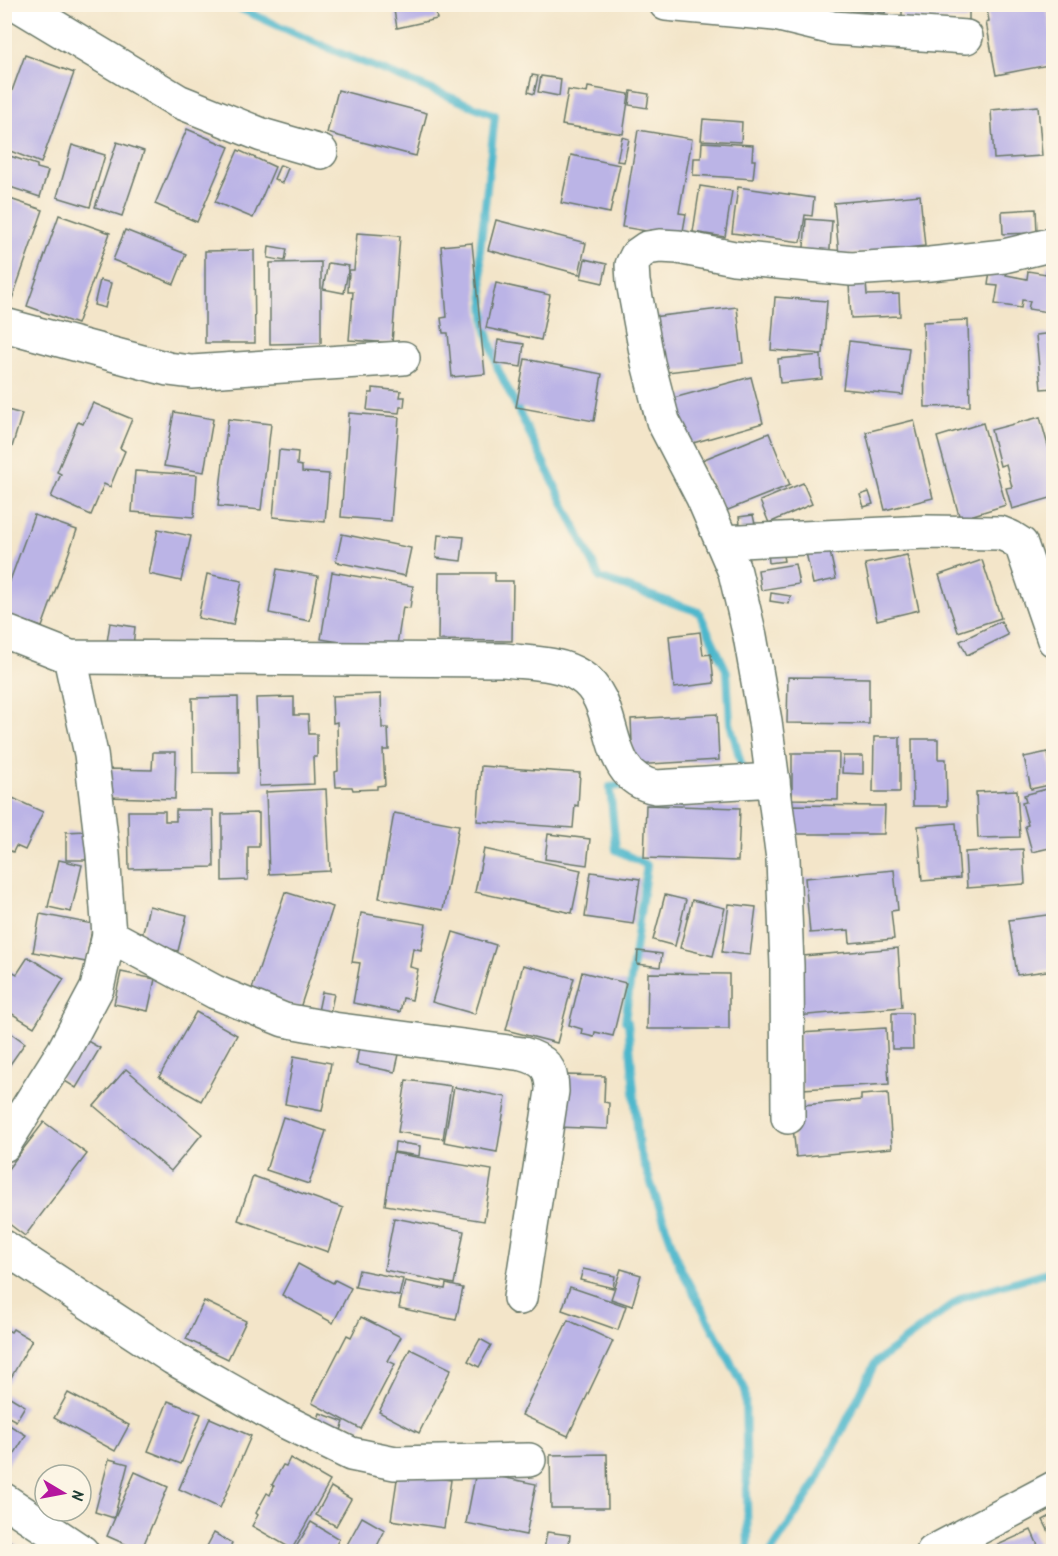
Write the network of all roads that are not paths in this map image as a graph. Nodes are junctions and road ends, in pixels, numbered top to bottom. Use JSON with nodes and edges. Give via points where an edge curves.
{"nodes":[{"id":1,"x":17,"y":4,"type":"edge"},
{"id":2,"x":666,"y":4,"type":"edge"},
{"id":3,"x":833,"y":16,"type":"edge"},
{"id":4,"x":966,"y":37,"type":"dead end"},
{"id":5,"x":321,"y":152,"type":"dead end"},
{"id":6,"x":1053,"y":244,"type":"edge"},
{"id":7,"x":4,"y":325,"type":"edge"},
{"id":8,"x":403,"y":358,"type":"dead end"},
{"id":9,"x":722,"y":542,"type":"junction"},
{"id":10,"x":4,"y":631,"type":"edge"},
{"id":11,"x":1053,"y":640,"type":"edge"},
{"id":12,"x":70,"y":657,"type":"junction"},
{"id":13,"x":773,"y":780,"type":"junction"},
{"id":14,"x":109,"y":935,"type":"junction"},
{"id":15,"x":788,"y":1117,"type":"dead end"},
{"id":16,"x":4,"y":1145,"type":"edge"},
{"id":17,"x":4,"y":1247,"type":"edge"},
{"id":18,"x":520,"y":1298,"type":"dead end"},
{"id":19,"x":529,"y":1460,"type":"dead end"},
{"id":20,"x":1053,"y":1488,"type":"edge"},
{"id":21,"x":4,"y":1500,"type":"edge"},
{"id":22,"x":82,"y":1551,"type":"edge"},
{"id":23,"x":933,"y":1551,"type":"edge"}],
"edges":[{"from":1,"to":5,"type":"street","via":[[178,101],[262,135]]},
{"from":2,"to":3,"type":"street"},
{"from":3,"to":4,"type":"street"},
{"from":6,"to":9,"type":"street","via":[[1004,256],[851,269],[734,258],[678,247],[647,248],[637,255],[632,266],[633,282],[663,421]]},
{"from":7,"to":8,"type":"street","via":[[192,372]]},
{"from":9,"to":11,"type":"street","via":[[926,532],[1000,533],[1021,544]]},
{"from":9,"to":13,"type":"street","via":[[735,572],[747,626]]},
{"from":10,"to":12,"type":"street"},
{"from":12,"to":13,"type":"street","via":[[504,660],[564,668],[595,689],[615,746],[626,771],[635,780],[656,787]]},
{"from":12,"to":14,"type":"street","via":[[91,754]]},
{"from":13,"to":15,"type":"street","via":[[783,859],[788,966]]},
{"from":14,"to":16,"type":"street","via":[[97,988],[64,1050]]},
{"from":14,"to":18,"type":"street","via":[[215,992],[284,1020],[537,1058],[552,1078],[552,1091]]},
{"from":17,"to":19,"type":"street","via":[[173,1358],[351,1454],[395,1463]]},
{"from":20,"to":23,"type":"street"},
{"from":21,"to":22,"type":"street"}]}
